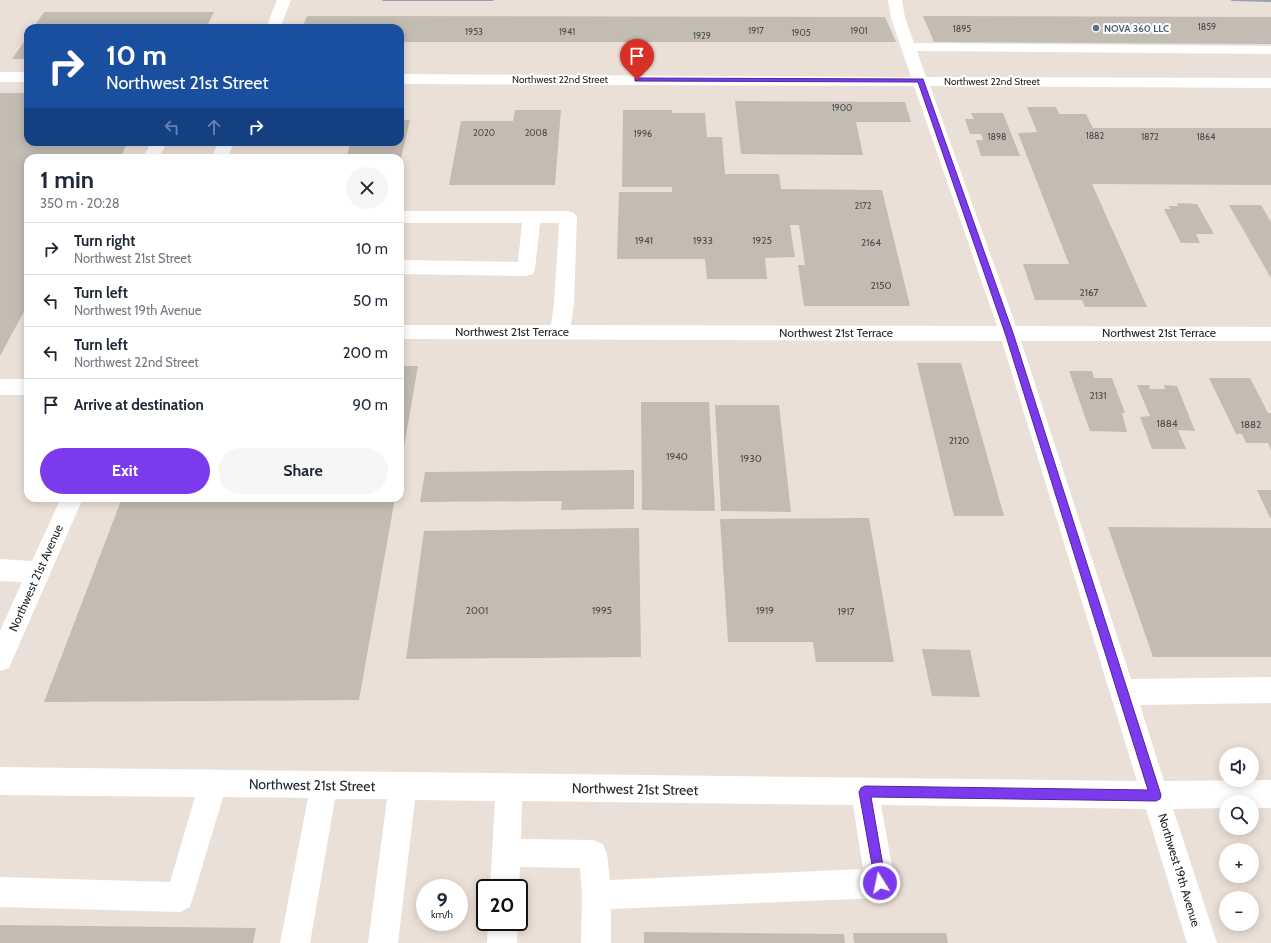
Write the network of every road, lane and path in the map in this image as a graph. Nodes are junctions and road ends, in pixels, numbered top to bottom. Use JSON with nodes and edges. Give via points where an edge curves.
{"nodes":[{"id":1,"x":284,"y":0,"type":"edge"},
{"id":2,"x":896,"y":0,"type":"edge"},
{"id":3,"x":275,"y":24,"type":"edge"},
{"id":4,"x":909,"y":47,"type":"junction"},
{"id":5,"x":1089,"y":49,"type":"junction"},
{"id":6,"x":1238,"y":50,"type":"junction"},
{"id":7,"x":1271,"y":50,"type":"edge"},
{"id":8,"x":1102,"y":71,"type":"junction"},
{"id":9,"x":0,"y":77,"type":"edge"},
{"id":10,"x":24,"y":77,"type":"edge"},
{"id":11,"x":404,"y":79,"type":"edge"},
{"id":12,"x":921,"y":81,"type":"junction"},
{"id":13,"x":1267,"y":85,"type":"edge"},
{"id":14,"x":404,"y":217,"type":"edge"},
{"id":15,"x":532,"y":217,"type":"junction"},
{"id":16,"x":404,"y":267,"type":"edge"},
{"id":17,"x":404,"y":332,"type":"edge"},
{"id":18,"x":560,"y":332,"type":"junction"},
{"id":19,"x":1009,"y":333,"type":"junction"},
{"id":20,"x":1271,"y":334,"type":"edge"},
{"id":21,"x":0,"y":387,"type":"edge"},
{"id":22,"x":24,"y":387,"type":"edge"},
{"id":23,"x":70,"y":502,"type":"edge"},
{"id":24,"x":0,"y":570,"type":"edge"},
{"id":25,"x":39,"y":572,"type":"junction"},
{"id":26,"x":0,"y":659,"type":"edge"},
{"id":27,"x":1271,"y":690,"type":"edge"},
{"id":28,"x":1123,"y":692,"type":"junction"},
{"id":29,"x":0,"y":781,"type":"edge"},
{"id":30,"x":213,"y":783,"type":"junction"},
{"id":31,"x":324,"y":785,"type":"junction"},
{"id":32,"x":403,"y":786,"type":"junction"},
{"id":33,"x":509,"y":787,"type":"junction"},
{"id":34,"x":865,"y":792,"type":"junction"},
{"id":35,"x":1271,"y":794,"type":"edge"},
{"id":36,"x":1156,"y":795,"type":"junction"},
{"id":37,"x":506,"y":854,"type":"junction"},
{"id":38,"x":505,"y":879,"type":"edge"},
{"id":39,"x":0,"y":892,"type":"edge"},
{"id":40,"x":597,"y":894,"type":"junction"},
{"id":41,"x":503,"y":931,"type":"edge"},
{"id":42,"x":296,"y":943,"type":"edge"},
{"id":43,"x":383,"y":943,"type":"edge"},
{"id":44,"x":502,"y":943,"type":"edge"},
{"id":45,"x":596,"y":943,"type":"edge"},
{"id":46,"x":1202,"y":943,"type":"edge"}],
"edges":[{"from":1,"to":3,"type":"street"},
{"from":2,"to":4,"type":"street","name":"Northwest 19th Avenue","via":[[898,18]]},
{"from":4,"to":5,"type":"street"},
{"from":4,"to":12,"type":"street","name":"Northwest 19th Avenue"},
{"from":5,"to":6,"type":"street"},
{"from":5,"to":8,"type":"street"},
{"from":6,"to":7,"type":"street"},
{"from":6,"to":13,"type":"street"},
{"from":8,"to":12,"type":"street","name":"Northwest 22nd Street"},
{"from":8,"to":13,"type":"street","name":"Northwest 22nd Street"},
{"from":9,"to":10,"type":"street"},
{"from":11,"to":12,"type":"street","name":"Northwest 22nd Street"},
{"from":12,"to":19,"type":"street","name":"Northwest 19th Avenue"},
{"from":14,"to":15,"type":"street"},
{"from":15,"to":16,"type":"street","via":[[526,269]]},
{"from":15,"to":18,"type":"street","via":[[568,217],[564,304]]},
{"from":17,"to":18,"type":"street","name":"Northwest 21st Terrace"},
{"from":18,"to":19,"type":"street","name":"Northwest 21st Terrace"},
{"from":19,"to":20,"type":"street","name":"Northwest 21st Terrace"},
{"from":19,"to":28,"type":"street","name":"Northwest 19th Avenue"},
{"from":21,"to":22,"type":"street"},
{"from":23,"to":25,"type":"street","name":"Northwest 21st Avenue"},
{"from":24,"to":25,"type":"street"},
{"from":25,"to":26,"type":"street","name":"Northwest 21st Avenue"},
{"from":27,"to":28,"type":"street"},
{"from":28,"to":36,"type":"street","name":"Northwest 19th Avenue"},
{"from":29,"to":30,"type":"street","name":"Northwest 21st Street"},
{"from":30,"to":31,"type":"street","name":"Northwest 21st Street"},
{"from":30,"to":39,"type":"street","via":[[180,897]]},
{"from":31,"to":32,"type":"street","name":"Northwest 21st Street"},
{"from":31,"to":42,"type":"street"},
{"from":32,"to":33,"type":"street","name":"Northwest 21st Street"},
{"from":32,"to":43,"type":"street"},
{"from":33,"to":34,"type":"street","name":"Northwest 21st Street"},
{"from":33,"to":37,"type":"street"},
{"from":34,"to":36,"type":"street","name":"Northwest 21st Street"},
{"from":34,"to":40,"type":"street","via":[[880,883]]},
{"from":35,"to":36,"type":"street","name":"Northwest 21st Street"},
{"from":36,"to":46,"type":"street","name":"Northwest 19th Avenue"},
{"from":37,"to":38,"type":"street"},
{"from":37,"to":40,"type":"street","via":[[593,854]]},
{"from":40,"to":45,"type":"street"},
{"from":41,"to":44,"type":"street"}]}
